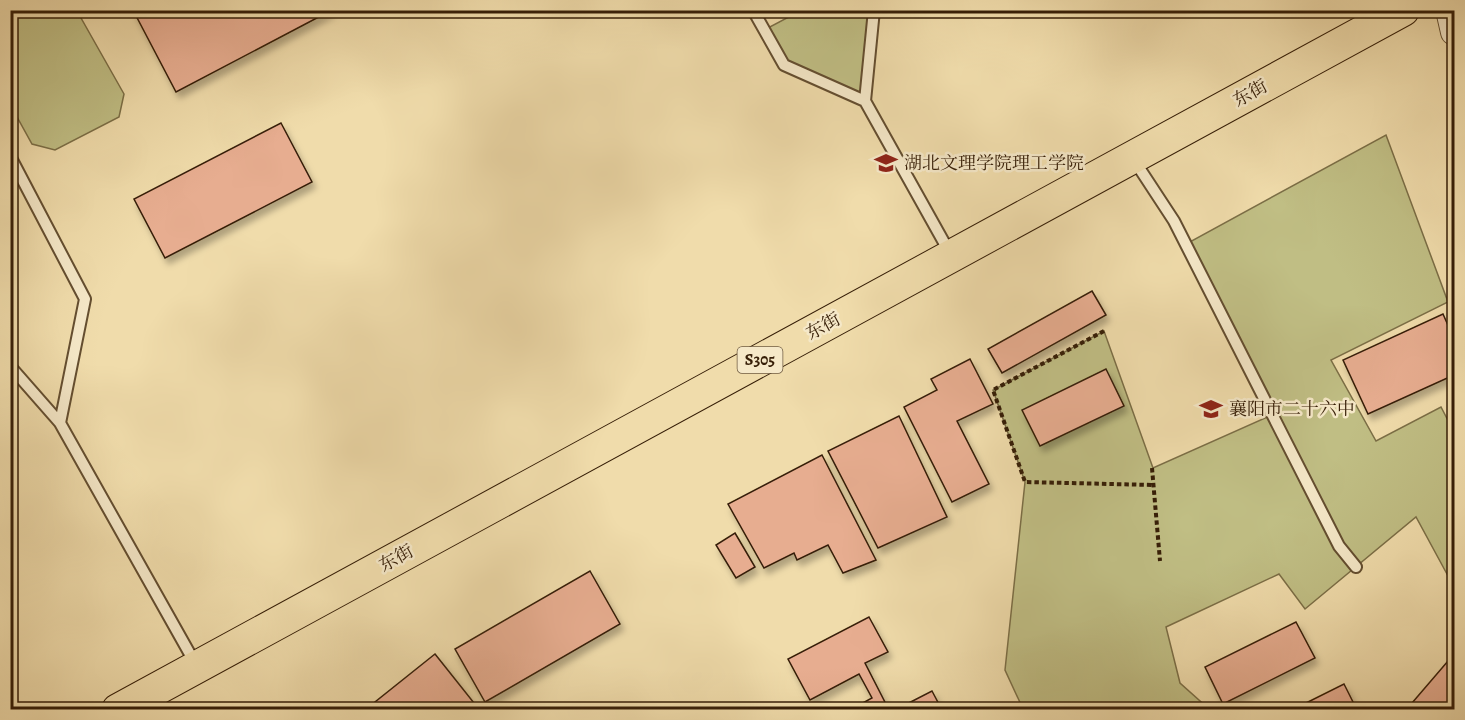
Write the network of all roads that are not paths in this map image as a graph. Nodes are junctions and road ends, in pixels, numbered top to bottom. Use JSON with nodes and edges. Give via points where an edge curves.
{"nodes":[{"id":1,"x":753,"y":10,"type":"edge"},
{"id":2,"x":874,"y":10,"type":"edge"},
{"id":3,"x":1403,"y":10,"type":"edge"},
{"id":4,"x":1449,"y":10,"type":"edge"},
{"id":5,"x":1455,"y":32,"type":"edge"},
{"id":6,"x":865,"y":101,"type":"junction"},
{"id":7,"x":10,"y":156,"type":"edge"},
{"id":8,"x":1132,"y":158,"type":"junction"},
{"id":9,"x":952,"y":256,"type":"junction"},
{"id":10,"x":10,"y":366,"type":"edge"},
{"id":11,"x":60,"y":423,"type":"junction"},
{"id":12,"x":1356,"y":567,"type":"dead end"},
{"id":13,"x":197,"y":666,"type":"junction"},
{"id":14,"x":118,"y":710,"type":"edge"}],
"edges":[{"from":1,"to":6,"type":"lane","via":[[784,65]]},
{"from":2,"to":6,"type":"lane"},
{"from":3,"to":8,"type":"main road","name":"东街","number":"S305"},
{"from":4,"to":5,"type":"street"},
{"from":6,"to":9,"type":"lane"},
{"from":7,"to":11,"type":"lane","via":[[85,300]]},
{"from":8,"to":9,"type":"main road","name":"东街","number":"S305"},
{"from":8,"to":12,"type":"lane","via":[[1174,221],[1339,546]]},
{"from":9,"to":13,"type":"main road","name":"东街","number":"S305"},
{"from":10,"to":11,"type":"lane"},
{"from":11,"to":13,"type":"lane"},
{"from":13,"to":14,"type":"main road","name":"东街","number":"S305"}]}
